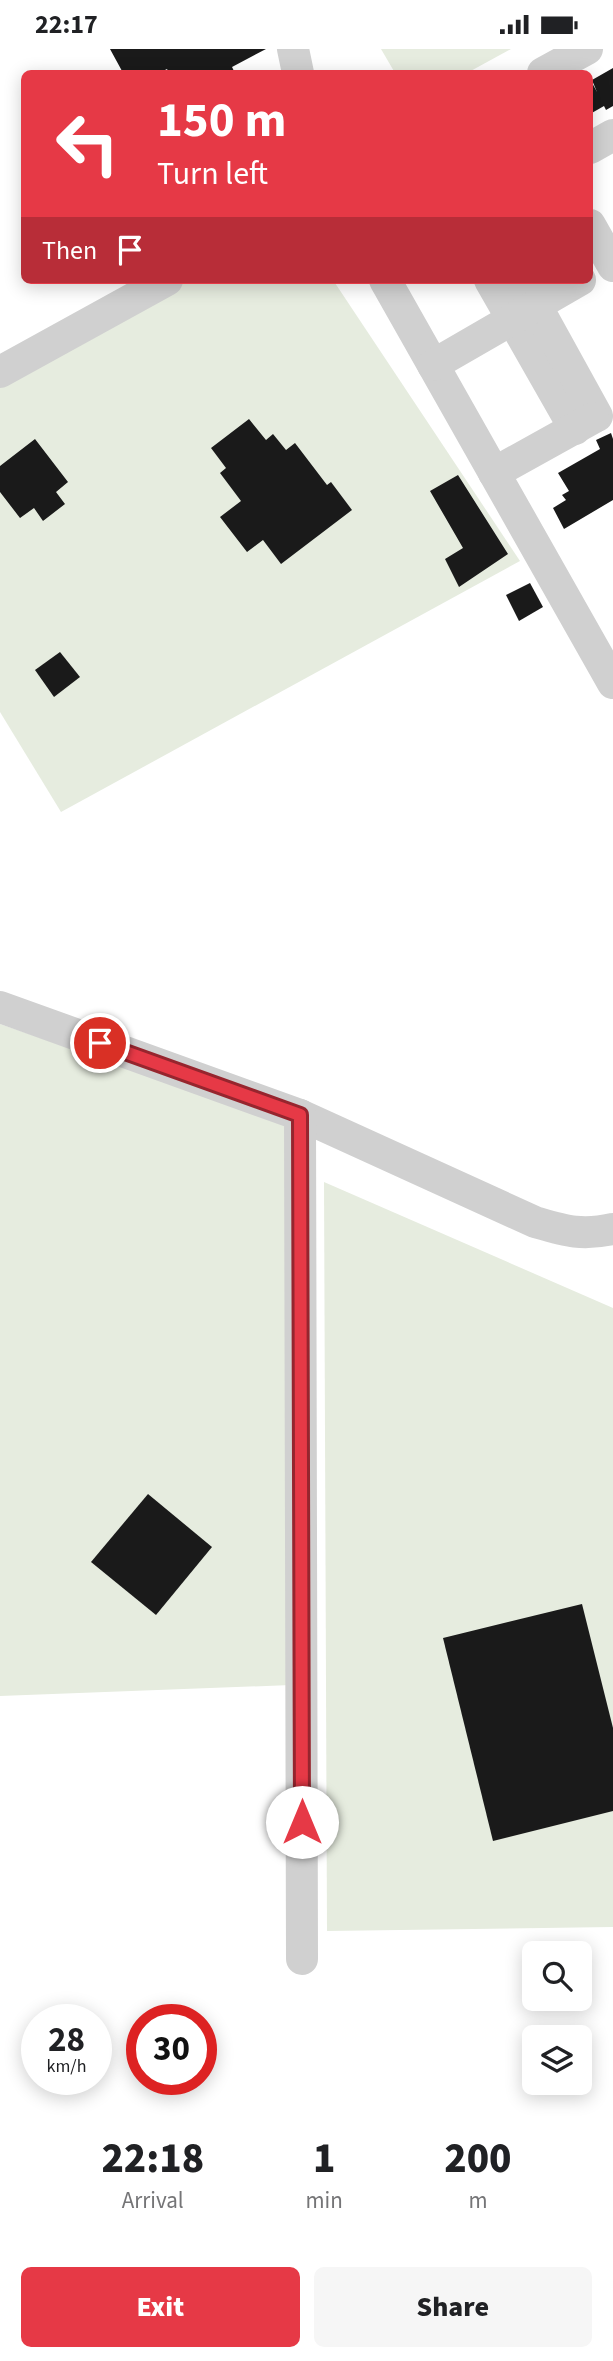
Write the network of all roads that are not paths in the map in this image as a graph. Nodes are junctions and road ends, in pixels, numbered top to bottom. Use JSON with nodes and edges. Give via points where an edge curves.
{"nodes":[{"id":1,"x":293,"y":49,"type":"edge"},
{"id":2,"x":587,"y":49,"type":"edge"},
{"id":3,"x":297,"y":70,"type":"edge"},
{"id":4,"x":548,"y":70,"type":"edge"},
{"id":5,"x":613,"y":135,"type":"edge"},
{"id":6,"x":593,"y":146,"type":"edge"},
{"id":7,"x":593,"y":234,"type":"edge"},
{"id":8,"x":605,"y":268,"type":"edge"},
{"id":9,"x":160,"y":284,"type":"edge"},
{"id":10,"x":387,"y":284,"type":"edge"},
{"id":11,"x":496,"y":284,"type":"edge"},
{"id":12,"x":570,"y":284,"type":"edge"},
{"id":13,"x":523,"y":302,"type":"edge"},
{"id":14,"x":433,"y":365,"type":"junction"},
{"id":15,"x":0,"y":372,"type":"edge"},
{"id":16,"x":595,"y":417,"type":"edge"},
{"id":17,"x":494,"y":473,"type":"junction"},
{"id":18,"x":613,"y":683,"type":"edge"},
{"id":19,"x":0,"y":1007,"type":"edge"},
{"id":20,"x":300,"y":1115,"type":"junction"},
{"id":21,"x":613,"y":1229,"type":"edge"},
{"id":22,"x":302,"y":1959,"type":"dead end"}],
"edges":[{"from":1,"to":3,"type":"street"},
{"from":2,"to":4,"type":"street"},
{"from":5,"to":6,"type":"street"},
{"from":7,"to":8,"type":"street"},
{"from":9,"to":15,"type":"street"},
{"from":10,"to":14,"type":"street"},
{"from":11,"to":13,"type":"street"},
{"from":12,"to":13,"type":"street"},
{"from":13,"to":14,"type":"street"},
{"from":13,"to":16,"type":"street"},
{"from":14,"to":17,"type":"street"},
{"from":16,"to":17,"type":"street"},
{"from":17,"to":18,"type":"street"},
{"from":19,"to":20,"type":"street"},
{"from":20,"to":21,"type":"street","via":[[535,1222],[589,1234]]},
{"from":20,"to":22,"type":"street"}]}
